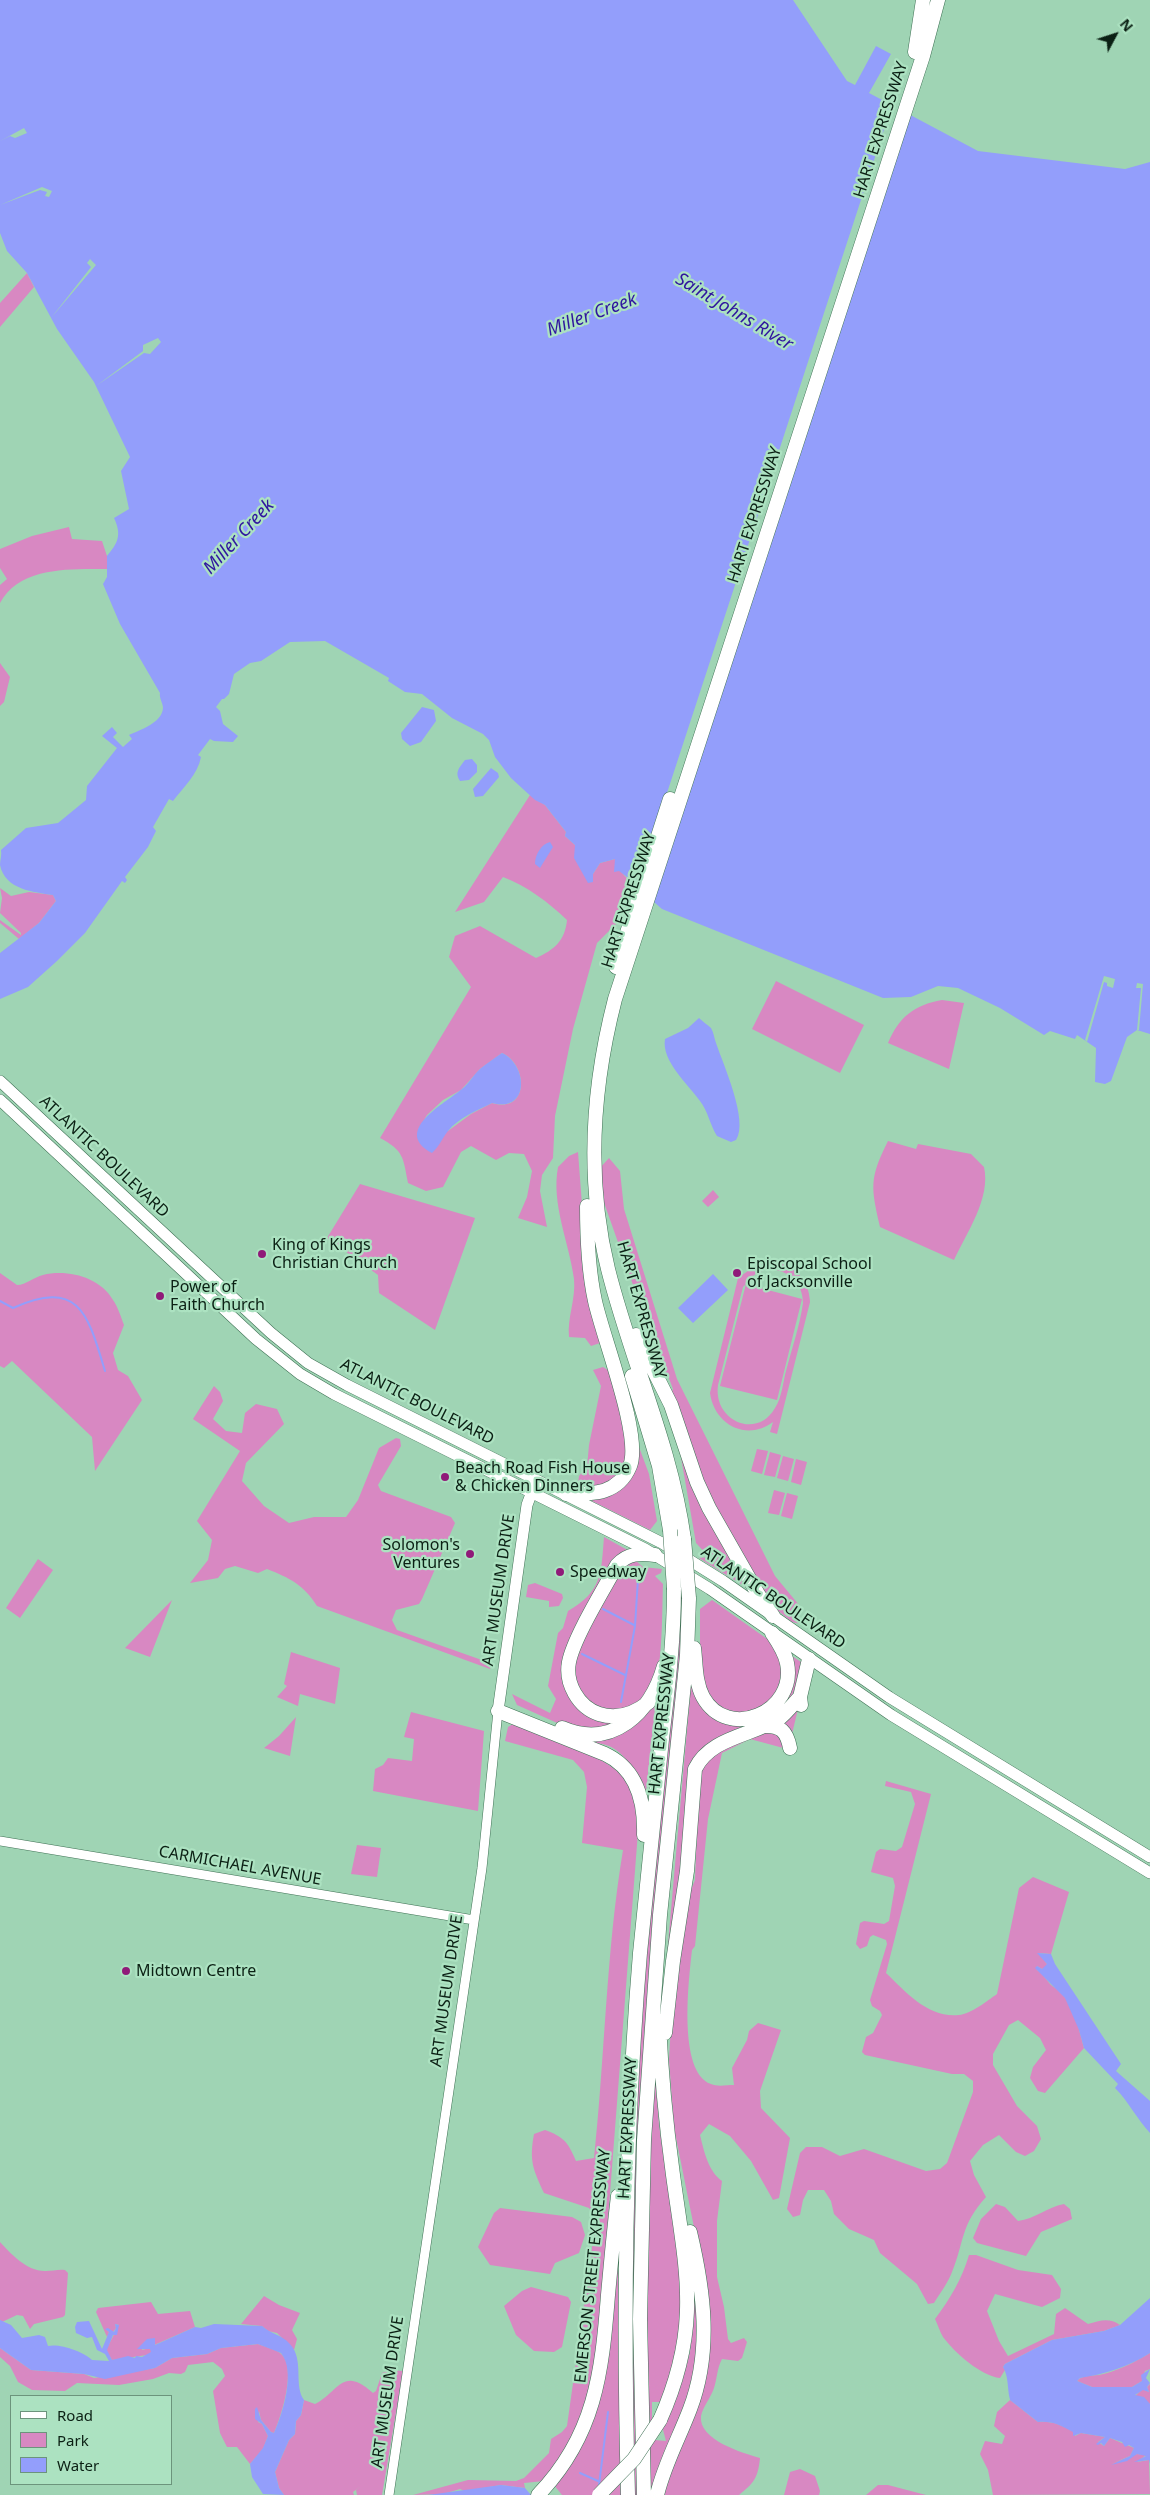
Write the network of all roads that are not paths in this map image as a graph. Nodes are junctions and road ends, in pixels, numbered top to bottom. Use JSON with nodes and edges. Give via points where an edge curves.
{"nodes":[{"id":1,"x":923,"y":0,"type":"edge"},
{"id":2,"x":930,"y":0,"type":"edge"},
{"id":3,"x":938,"y":0,"type":"edge"},
{"id":4,"x":914,"y":52,"type":"junction"},
{"id":5,"x":0,"y":1081,"type":"edge"},
{"id":6,"x":0,"y":1100,"type":"edge"},
{"id":7,"x":590,"y":1172,"type":"junction"},
{"id":8,"x":587,"y":1206,"type":"junction"},
{"id":9,"x":612,"y":1286,"type":"junction"},
{"id":10,"x":536,"y":1480,"type":"junction"},
{"id":11,"x":532,"y":1492,"type":"junction"},
{"id":12,"x":566,"y":1494,"type":"junction"},
{"id":13,"x":655,"y":1555,"type":"junction"},
{"id":14,"x":689,"y":1598,"type":"junction"},
{"id":15,"x":774,"y":1616,"type":"junction"},
{"id":16,"x":674,"y":1621,"type":"junction"},
{"id":17,"x":772,"y":1633,"type":"junction"},
{"id":18,"x":813,"y":1644,"type":"junction"},
{"id":19,"x":809,"y":1659,"type":"junction"},
{"id":20,"x":649,"y":1702,"type":"junction"},
{"id":21,"x":498,"y":1706,"type":"junction"},
{"id":22,"x":763,"y":1726,"type":"junction"},
{"id":23,"x":790,"y":1748,"type":"dead end"},
{"id":24,"x":0,"y":1841,"type":"edge"},
{"id":25,"x":1150,"y":1857,"type":"edge"},
{"id":26,"x":1150,"y":1873,"type":"edge"},
{"id":27,"x":660,"y":1915,"type":"junction"},
{"id":28,"x":474,"y":1920,"type":"junction"},
{"id":29,"x":641,"y":1950,"type":"junction"},
{"id":30,"x":631,"y":2083,"type":"junction"},
{"id":31,"x":664,"y":2094,"type":"junction"},
{"id":32,"x":669,"y":2147,"type":"junction"},
{"id":33,"x":542,"y":2491,"type":"edge"},
{"id":34,"x":390,"y":2494,"type":"edge"},
{"id":35,"x":599,"y":2495,"type":"edge"},
{"id":36,"x":628,"y":2495,"type":"edge"},
{"id":37,"x":644,"y":2495,"type":"edge"},
{"id":38,"x":657,"y":2495,"type":"edge"}],
"edges":[{"from":1,"to":4,"type":"highway"},
{"from":2,"to":4,"type":"highway"},
{"from":3,"to":7,"type":"highway","name":"HART EXPRESSWAY","via":[[918,72],[615,999],[596,1092]]},
{"from":4,"to":7,"type":"highway","name":"HART EXPRESSWAY","via":[[604,1003],[587,1090]]},
{"from":5,"to":10,"type":"main road","name":"ATLANTIC BOULEVARD","via":[[250,1315],[295,1353],[347,1385]]},
{"from":6,"to":11,"type":"main road","name":"ATLANTIC BOULEVARD","via":[[284,1362],[334,1394]]},
{"from":7,"to":8,"type":"highway","name":"HART EXPRESSWAY"},
{"from":7,"to":9,"type":"highway","name":"HART EXPRESSWAY"},
{"from":8,"to":12,"type":"highway","via":[[594,1299],[626,1410],[633,1447],[624,1477],[608,1490],[594,1494]]},
{"from":8,"to":16,"type":"highway","name":"HART EXPRESSWAY","bridge":true,"via":[[604,1291],[659,1466],[670,1530]]},
{"from":9,"to":14,"type":"highway","name":"HART EXPRESSWAY","bridge":true,"via":[[668,1456],[684,1539]]},
{"from":9,"to":15,"type":"highway","via":[[671,1405],[709,1508]]},
{"from":10,"to":11,"type":"main road","name":"ART MUSEUM DRIVE"},
{"from":10,"to":12,"type":"main road","name":"ATLANTIC BOULEVARD"},
{"from":11,"to":13,"type":"main road","name":"ATLANTIC BOULEVARD"},
{"from":11,"to":21,"type":"main road","name":"ART MUSEUM DRIVE","via":[[527,1505]]},
{"from":12,"to":15,"type":"main road","name":"ATLANTIC BOULEVARD","via":[[662,1543]]},
{"from":13,"to":17,"type":"main road","name":"ATLANTIC BOULEVARD"},
{"from":13,"to":20,"type":"highway","via":[[628,1556],[618,1565],[573,1648],[568,1670],[572,1690],[595,1712],[620,1716],[635,1712]]},
{"from":14,"to":17,"type":"highway","via":[[698,1686],[708,1704],[723,1715],[752,1718],[768,1711],[781,1698],[788,1670],[783,1650]]},
{"from":14,"to":27,"type":"highway","name":"HART EXPRESSWAY","via":[[687,1655]]},
{"from":15,"to":18,"type":"main road","name":"ATLANTIC BOULEVARD"},
{"from":16,"to":20,"type":"highway","via":[[660,1680]]},
{"from":16,"to":29,"type":"highway","name":"HART EXPRESSWAY"},
{"from":17,"to":19,"type":"main road","name":"ATLANTIC BOULEVARD"},
{"from":18,"to":19,"type":"main road"},
{"from":18,"to":25,"type":"main road","name":"ATLANTIC BOULEVARD","via":[[889,1698]]},
{"from":19,"to":22,"type":"highway","via":[[801,1703]]},
{"from":19,"to":26,"type":"main road","name":"ATLANTIC BOULEVARD","via":[[919,1733]]},
{"from":20,"to":21,"type":"highway","via":[[620,1728],[589,1734],[565,1730]]},
{"from":21,"to":28,"type":"street","name":"ART MUSEUM DRIVE"},
{"from":21,"to":29,"type":"highway","via":[[613,1758],[633,1778],[644,1814]]},
{"from":22,"to":23,"type":"highway","via":[[772,1725],[783,1730]]},
{"from":22,"to":31,"type":"highway","via":[[711,1748],[696,1769],[687,1871],[667,2006]]},
{"from":24,"to":28,"type":"street","name":"CARMICHAEL AVENUE"},
{"from":27,"to":31,"type":"highway","via":[[659,2020]]},
{"from":27,"to":37,"type":"highway","name":"HART EXPRESSWAY","via":[[642,2196],[640,2319]]},
{"from":28,"to":34,"type":"street","name":"ART MUSEUM DRIVE"},
{"from":29,"to":30,"type":"highway","name":"HART EXPRESSWAY"},
{"from":30,"to":33,"type":"highway","name":"EMERSON STREET EXPRESSWAY","via":[[601,2373],[586,2424],[570,2454]]},
{"from":30,"to":36,"type":"highway","name":"HART EXPRESSWAY","via":[[624,2266]]},
{"from":31,"to":32,"type":"highway"},
{"from":32,"to":35,"type":"highway","bridge":true,"via":[[686,2265],[688,2314],[679,2368],[660,2420],[634,2458]]},
{"from":32,"to":38,"type":"highway","via":[[697,2267],[704,2306],[704,2333],[696,2391]]}]}
